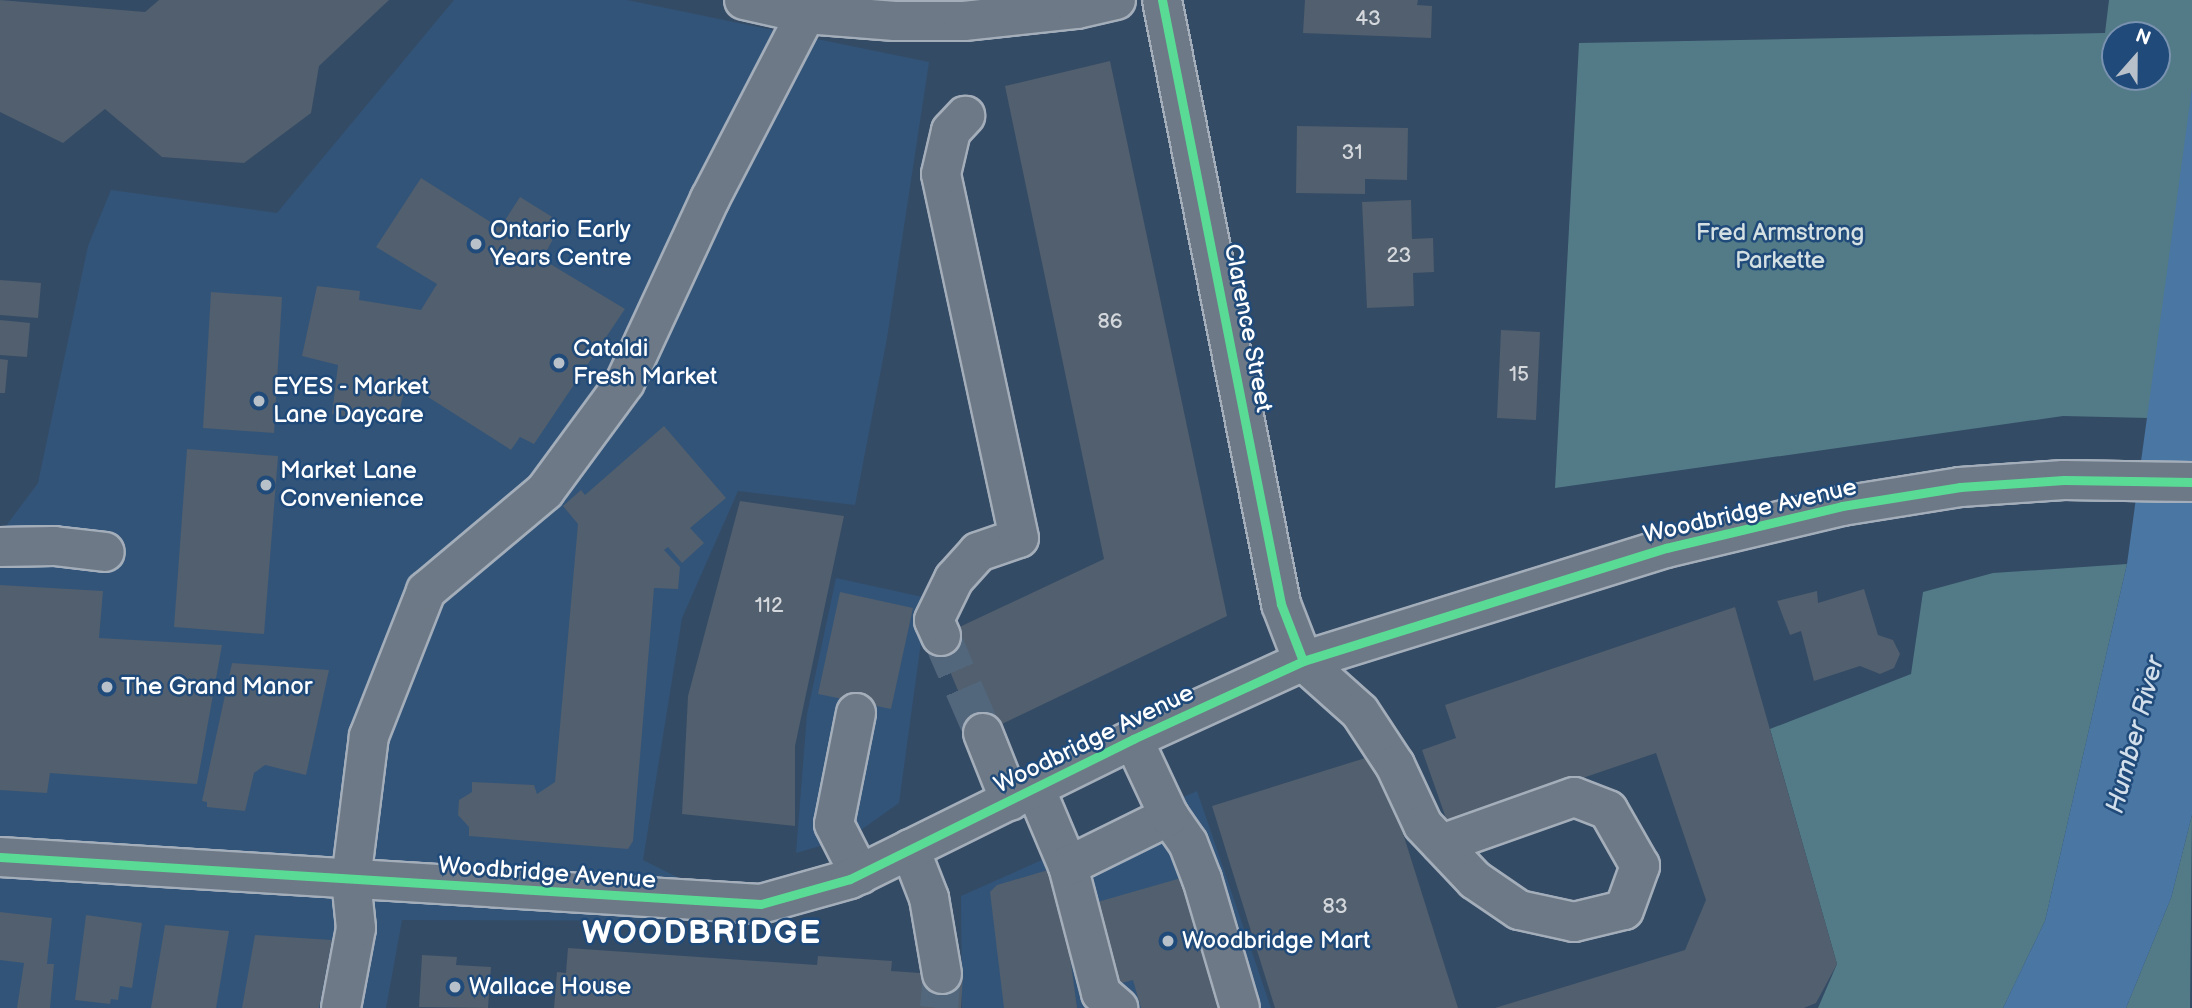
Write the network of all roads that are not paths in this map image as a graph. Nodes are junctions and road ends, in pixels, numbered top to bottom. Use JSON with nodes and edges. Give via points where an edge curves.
{"nodes":[{"id":1,"x":744,"y":0,"type":"edge"},
{"id":2,"x":1116,"y":0,"type":"edge"},
{"id":3,"x":1162,"y":0,"type":"edge"},
{"id":4,"x":806,"y":14,"type":"junction"},
{"id":5,"x":965,"y":116,"type":"dead end"},
{"id":6,"x":2192,"y":482,"type":"edge"},
{"id":7,"x":0,"y":547,"type":"edge"},
{"id":8,"x":105,"y":552,"type":"dead end"},
{"id":9,"x":941,"y":636,"type":"tunnel mouth"},
{"id":10,"x":1303,"y":661,"type":"junction"},
{"id":11,"x":856,"y":713,"type":"dead end"},
{"id":12,"x":983,"y":733,"type":"tunnel mouth"},
{"id":13,"x":1133,"y":739,"type":"junction"},
{"id":14,"x":1022,"y":794,"type":"junction"},
{"id":15,"x":1169,"y":816,"type":"junction"},
{"id":16,"x":1441,"y":844,"type":"junction"},
{"id":17,"x":910,"y":849,"type":"junction"},
{"id":18,"x":0,"y":857,"type":"edge"},
{"id":19,"x":1068,"y":866,"type":"junction"},
{"id":20,"x":860,"y":875,"type":"junction"},
{"id":21,"x":351,"y":880,"type":"junction"},
{"id":22,"x":942,"y":974,"type":"tunnel mouth"},
{"id":23,"x":341,"y":1008,"type":"edge"},
{"id":24,"x":1118,"y":1008,"type":"edge"},
{"id":25,"x":1240,"y":1008,"type":"edge"}],
"edges":[{"from":1,"to":4,"type":"street"},
{"from":2,"to":4,"type":"street","via":[[1077,9],[964,21]]},
{"from":3,"to":10,"type":"street","name":"Clarence Street","via":[[1281,604]]},
{"from":4,"to":21,"type":"street","via":[[710,199],[625,382],[545,491],[426,591],[369,736]]},
{"from":5,"to":9,"type":"street","via":[[951,131],[941,174],[1019,538],[978,552],[954,579],[934,620]]},
{"from":6,"to":10,"type":"street","name":"Woodbridge Avenue","via":[[2064,480],[1960,487],[1829,509],[1667,548]]},
{"from":7,"to":8,"type":"street","via":[[54,546]]},
{"from":10,"to":13,"type":"street","name":"Woodbridge Avenue"},
{"from":10,"to":16,"type":"street","via":[[1360,712],[1395,765],[1423,825]]},
{"from":11,"to":20,"type":"street","via":[[834,824]]},
{"from":12,"to":14,"type":"street"},
{"from":13,"to":14,"type":"street","name":"Woodbridge Avenue"},
{"from":13,"to":15,"type":"street"},
{"from":14,"to":17,"type":"street","name":"Woodbridge Avenue"},
{"from":14,"to":19,"type":"street"},
{"from":15,"to":19,"type":"street"},
{"from":15,"to":25,"type":"street","via":[[1188,843],[1197,867]]},
{"from":16,"to":16,"type":"street","via":[[1475,880],[1519,910],[1574,922],[1624,910],[1640,866],[1608,810],[1574,797]]},
{"from":17,"to":20,"type":"street","name":"Woodbridge Avenue"},
{"from":17,"to":22,"type":"street","via":[[929,898]]},
{"from":18,"to":21,"type":"street","name":"Woodbridge Avenue"},
{"from":19,"to":24,"type":"street","via":[[1101,993]]},
{"from":20,"to":21,"type":"street","name":"Woodbridge Avenue","via":[[761,904]]},
{"from":21,"to":23,"type":"street","via":[[356,928]]}]}
